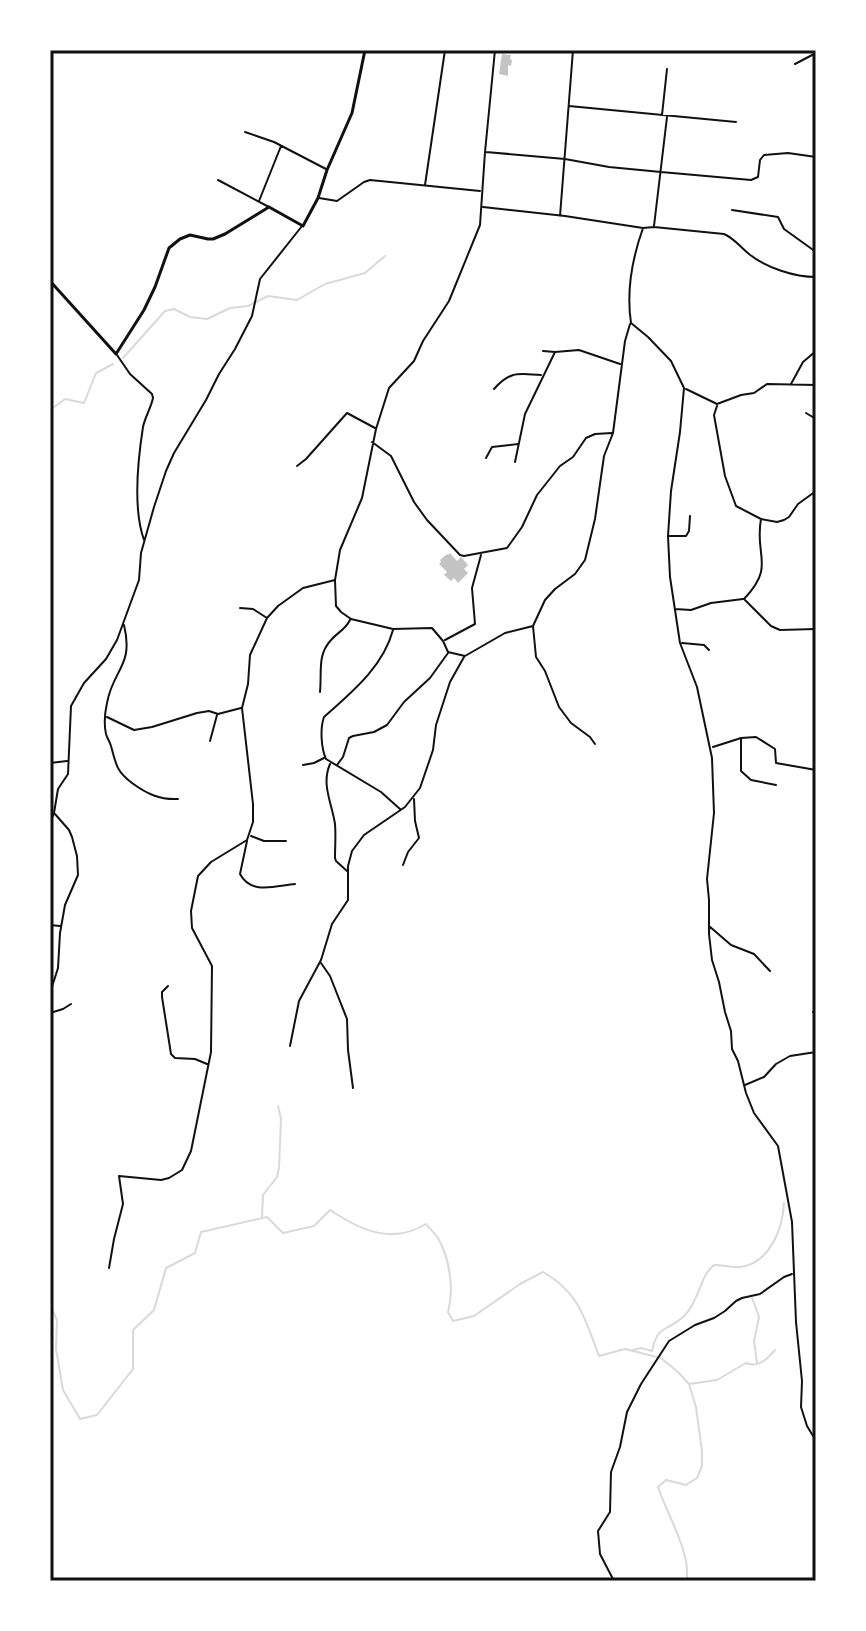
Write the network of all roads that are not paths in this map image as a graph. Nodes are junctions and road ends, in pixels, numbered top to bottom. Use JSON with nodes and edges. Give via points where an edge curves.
{"nodes":[{"id":1,"x":365,"y":50,"type":"edge"},
{"id":2,"x":445,"y":50,"type":"edge"},
{"id":3,"x":495,"y":50,"type":"edge"},
{"id":4,"x":573,"y":50,"type":"edge"},
{"id":5,"x":816,"y":53,"type":"edge"},
{"id":6,"x":795,"y":64,"type":"dead end"},
{"id":7,"x":667,"y":69,"type":"dead end"},
{"id":8,"x":569,"y":106,"type":"junction"},
{"id":9,"x":662,"y":116,"type":"junction"},
{"id":10,"x":667,"y":116,"type":"junction"},
{"id":11,"x":736,"y":122,"type":"dead end"},
{"id":12,"x":245,"y":132,"type":"dead end"},
{"id":13,"x":281,"y":146,"type":"junction"},
{"id":14,"x":485,"y":152,"type":"junction"},
{"id":15,"x":816,"y":157,"type":"edge"},
{"id":16,"x":565,"y":159,"type":"junction"},
{"id":17,"x":327,"y":170,"type":"junction"},
{"id":18,"x":661,"y":172,"type":"junction"},
{"id":19,"x":218,"y":180,"type":"dead end"},
{"id":20,"x":425,"y":186,"type":"junction"},
{"id":21,"x":482,"y":191,"type":"junction"},
{"id":22,"x":318,"y":198,"type":"junction"},
{"id":23,"x":259,"y":201,"type":"junction"},
{"id":24,"x":269,"y":207,"type":"junction"},
{"id":25,"x":482,"y":207,"type":"junction"},
{"id":26,"x":732,"y":210,"type":"dead end"},
{"id":27,"x":560,"y":216,"type":"junction"},
{"id":28,"x":303,"y":226,"type":"junction"},
{"id":29,"x":654,"y":227,"type":"junction"},
{"id":30,"x":643,"y":228,"type":"junction"},
{"id":31,"x":816,"y":252,"type":"edge"},
{"id":32,"x":816,"y":277,"type":"edge"},
{"id":33,"x":50,"y":281,"type":"edge"},
{"id":34,"x":631,"y":323,"type":"junction"},
{"id":35,"x":543,"y":351,"type":"dead end"},
{"id":36,"x":816,"y":351,"type":"edge"},
{"id":37,"x":555,"y":352,"type":"junction"},
{"id":38,"x":116,"y":354,"type":"junction"},
{"id":39,"x":621,"y":365,"type":"junction"},
{"id":40,"x":543,"y":375,"type":"junction"},
{"id":41,"x":790,"y":385,"type":"junction"},
{"id":42,"x":816,"y":385,"type":"edge"},
{"id":43,"x":684,"y":388,"type":"junction"},
{"id":44,"x":494,"y":389,"type":"dead end"},
{"id":45,"x":717,"y":404,"type":"junction"},
{"id":46,"x":806,"y":413,"type":"dead end"},
{"id":47,"x":816,"y":419,"type":"edge"},
{"id":48,"x":376,"y":429,"type":"junction"},
{"id":49,"x":613,"y":433,"type":"junction"},
{"id":50,"x":372,"y":442,"type":"junction"},
{"id":51,"x":518,"y":444,"type":"junction"},
{"id":52,"x":486,"y":458,"type":"dead end"},
{"id":53,"x":515,"y":462,"type":"dead end"},
{"id":54,"x":297,"y":466,"type":"dead end"},
{"id":55,"x":816,"y":491,"type":"edge"},
{"id":56,"x":690,"y":516,"type":"dead end"},
{"id":57,"x":761,"y":519,"type":"junction"},
{"id":58,"x":668,"y":536,"type":"junction"},
{"id":59,"x":144,"y":541,"type":"junction"},
{"id":60,"x":482,"y":553,"type":"junction"},
{"id":61,"x":335,"y":580,"type":"junction"},
{"id":62,"x":744,"y":599,"type":"junction"},
{"id":63,"x":240,"y":608,"type":"dead end"},
{"id":64,"x":675,"y":609,"type":"junction"},
{"id":65,"x":267,"y":618,"type":"junction"},
{"id":66,"x":351,"y":619,"type":"junction"},
{"id":67,"x":123,"y":624,"type":"junction"},
{"id":68,"x":533,"y":626,"type":"junction"},
{"id":69,"x":393,"y":629,"type":"junction"},
{"id":70,"x":816,"y":629,"type":"edge"},
{"id":71,"x":443,"y":641,"type":"junction"},
{"id":72,"x":680,"y":643,"type":"junction"},
{"id":73,"x":709,"y":650,"type":"dead end"},
{"id":74,"x":448,"y":652,"type":"junction"},
{"id":75,"x":465,"y":656,"type":"junction"},
{"id":76,"x":320,"y":692,"type":"dead end"},
{"id":77,"x":242,"y":708,"type":"junction"},
{"id":78,"x":218,"y":714,"type":"junction"},
{"id":79,"x":105,"y":716,"type":"junction"},
{"id":80,"x":741,"y":738,"type":"junction"},
{"id":81,"x":210,"y":741,"type":"dead end"},
{"id":82,"x":595,"y":744,"type":"dead end"},
{"id":83,"x":711,"y":748,"type":"junction"},
{"id":84,"x":325,"y":757,"type":"junction"},
{"id":85,"x":68,"y":761,"type":"junction"},
{"id":86,"x":50,"y":763,"type":"edge"},
{"id":87,"x":330,"y":763,"type":"junction"},
{"id":88,"x":303,"y":765,"type":"dead end"},
{"id":89,"x":336,"y":766,"type":"junction"},
{"id":90,"x":816,"y":770,"type":"edge"},
{"id":91,"x":776,"y":785,"type":"dead end"},
{"id":92,"x":414,"y":797,"type":"junction"},
{"id":93,"x":178,"y":799,"type":"dead end"},
{"id":94,"x":401,"y":810,"type":"junction"},
{"id":95,"x":54,"y":813,"type":"junction"},
{"id":96,"x":50,"y":823,"type":"edge"},
{"id":97,"x":250,"y":835,"type":"junction"},
{"id":98,"x":247,"y":840,"type":"junction"},
{"id":99,"x":286,"y":841,"type":"dead end"},
{"id":100,"x":403,"y":865,"type":"dead end"},
{"id":101,"x":348,"y":871,"type":"junction"},
{"id":102,"x":295,"y":884,"type":"dead end"},
{"id":103,"x":50,"y":925,"type":"edge"},
{"id":104,"x":709,"y":925,"type":"junction"},
{"id":105,"x":61,"y":926,"type":"junction"},
{"id":106,"x":320,"y":962,"type":"junction"},
{"id":107,"x":770,"y":971,"type":"dead end"},
{"id":108,"x":168,"y":986,"type":"dead end"},
{"id":109,"x":50,"y":993,"type":"edge"},
{"id":110,"x":71,"y":1004,"type":"dead end"},
{"id":111,"x":50,"y":1013,"type":"edge"},
{"id":112,"x":290,"y":1046,"type":"dead end"},
{"id":113,"x":816,"y":1052,"type":"edge"},
{"id":114,"x":208,"y":1065,"type":"junction"},
{"id":115,"x":744,"y":1085,"type":"junction"},
{"id":116,"x":353,"y":1088,"type":"dead end"},
{"id":117,"x":109,"y":1268,"type":"dead end"},
{"id":118,"x":794,"y":1273,"type":"junction"},
{"id":119,"x":816,"y":1441,"type":"edge"},
{"id":120,"x":614,"y":1581,"type":"edge"}],
"edges":[{"from":1,"to":17,"type":"street","via":[[352,113]]},
{"from":2,"to":20,"type":"street"},
{"from":3,"to":14,"type":"street"},
{"from":4,"to":8,"type":"street"},
{"from":5,"to":6,"type":"street"},
{"from":7,"to":9,"type":"street"},
{"from":8,"to":9,"type":"street"},
{"from":8,"to":16,"type":"street"},
{"from":9,"to":10,"type":"street"},
{"from":10,"to":11,"type":"street"},
{"from":10,"to":18,"type":"street"},
{"from":12,"to":13,"type":"street"},
{"from":13,"to":17,"type":"street"},
{"from":13,"to":23,"type":"street"},
{"from":14,"to":16,"type":"street"},
{"from":14,"to":21,"type":"street"},
{"from":15,"to":18,"type":"street","via":[[764,155],[754,180]]},
{"from":16,"to":18,"type":"street"},
{"from":16,"to":27,"type":"street"},
{"from":17,"to":22,"type":"street"},
{"from":18,"to":29,"type":"street"},
{"from":19,"to":23,"type":"street"},
{"from":20,"to":21,"type":"street"},
{"from":20,"to":22,"type":"street","via":[[370,180],[341,200]]},
{"from":21,"to":25,"type":"street"},
{"from":22,"to":28,"type":"street"},
{"from":23,"to":24,"type":"street"},
{"from":24,"to":28,"type":"street"},
{"from":24,"to":38,"type":"street","via":[[213,239],[190,235],[169,248],[144,310]]},
{"from":25,"to":27,"type":"street"},
{"from":25,"to":48,"type":"street","via":[[454,291],[414,361],[390,386]]},
{"from":26,"to":31,"type":"street","via":[[778,217],[784,229]]},
{"from":27,"to":30,"type":"street"},
{"from":28,"to":59,"type":"street","via":[[262,277],[252,316],[174,453]]},
{"from":29,"to":30,"type":"street"},
{"from":29,"to":32,"type":"street","via":[[727,234],[772,267]]},
{"from":30,"to":34,"type":"street","via":[[632,269]]},
{"from":33,"to":38,"type":"street"},
{"from":34,"to":39,"type":"street"},
{"from":34,"to":43,"type":"street","via":[[671,361]]},
{"from":35,"to":37,"type":"street"},
{"from":36,"to":41,"type":"street"},
{"from":37,"to":39,"type":"street","via":[[579,350]]},
{"from":37,"to":40,"type":"street"},
{"from":38,"to":59,"type":"street","via":[[153,398],[140,460],[139,525]]},
{"from":39,"to":49,"type":"street"},
{"from":40,"to":44,"type":"street","via":[[514,374]]},
{"from":40,"to":51,"type":"street"},
{"from":41,"to":42,"type":"street"},
{"from":41,"to":45,"type":"street","via":[[765,385]]},
{"from":43,"to":45,"type":"street"},
{"from":43,"to":58,"type":"street"},
{"from":45,"to":57,"type":"street","via":[[715,422],[728,489],[736,506]]},
{"from":46,"to":47,"type":"street"},
{"from":48,"to":50,"type":"street"},
{"from":48,"to":54,"type":"street","via":[[345,414]]},
{"from":49,"to":60,"type":"street","via":[[586,438],[537,495],[507,548]]},
{"from":49,"to":68,"type":"street","via":[[585,560],[545,600]]},
{"from":50,"to":60,"type":"street","via":[[391,456],[414,502],[460,555]]},
{"from":50,"to":61,"type":"street","via":[[362,498],[340,550]]},
{"from":51,"to":52,"type":"street","via":[[492,447]]},
{"from":51,"to":53,"type":"street"},
{"from":55,"to":57,"type":"street","via":[[784,520]]},
{"from":56,"to":58,"type":"street","via":[[686,536]]},
{"from":57,"to":62,"type":"street","via":[[762,573]]},
{"from":58,"to":64,"type":"street"},
{"from":59,"to":67,"type":"street","via":[[140,577]]},
{"from":60,"to":71,"type":"street","via":[[472,588],[475,624]]},
{"from":61,"to":65,"type":"street","via":[[299,589]]},
{"from":61,"to":66,"type":"street","via":[[336,606]]},
{"from":62,"to":64,"type":"street"},
{"from":62,"to":70,"type":"street","via":[[780,630]]},
{"from":63,"to":65,"type":"street"},
{"from":64,"to":72,"type":"street"},
{"from":65,"to":77,"type":"street","via":[[250,657]]},
{"from":66,"to":69,"type":"street"},
{"from":66,"to":76,"type":"street","via":[[321,655]]},
{"from":67,"to":79,"type":"street","via":[[126,656]]},
{"from":67,"to":85,"type":"street","via":[[112,651],[72,701]]},
{"from":68,"to":75,"type":"street","via":[[505,633]]},
{"from":68,"to":82,"type":"street","via":[[536,657],[559,707]]},
{"from":69,"to":71,"type":"street","via":[[429,627]]},
{"from":69,"to":84,"type":"street","via":[[376,665],[323,719]]},
{"from":71,"to":74,"type":"street"},
{"from":72,"to":73,"type":"street"},
{"from":72,"to":83,"type":"street"},
{"from":74,"to":75,"type":"street"},
{"from":74,"to":89,"type":"street","via":[[387,725],[349,738]]},
{"from":75,"to":92,"type":"street","via":[[450,682],[433,750]]},
{"from":77,"to":78,"type":"street"},
{"from":77,"to":97,"type":"street","via":[[253,804]]},
{"from":78,"to":79,"type":"street","via":[[197,713],[134,730]]},
{"from":78,"to":81,"type":"street"},
{"from":79,"to":93,"type":"street","via":[[119,771],[153,796]]},
{"from":80,"to":83,"type":"street"},
{"from":80,"to":90,"type":"street","via":[[756,737],[775,749],[776,763]]},
{"from":80,"to":91,"type":"street","via":[[741,771],[751,780]]},
{"from":83,"to":104,"type":"street"},
{"from":84,"to":87,"type":"street"},
{"from":84,"to":88,"type":"street"},
{"from":85,"to":86,"type":"street"},
{"from":85,"to":95,"type":"street"},
{"from":87,"to":89,"type":"street"},
{"from":87,"to":101,"type":"street","via":[[327,790],[335,858]]},
{"from":89,"to":94,"type":"street"},
{"from":92,"to":94,"type":"street"},
{"from":92,"to":100,"type":"street","via":[[419,838]]},
{"from":94,"to":101,"type":"street","via":[[362,837]]},
{"from":95,"to":96,"type":"street"},
{"from":95,"to":105,"type":"street","via":[[69,830],[78,869]]},
{"from":97,"to":98,"type":"street"},
{"from":97,"to":99,"type":"street"},
{"from":98,"to":102,"type":"street","via":[[240,874],[245,883],[256,888]]},
{"from":98,"to":114,"type":"street","via":[[214,859],[198,876],[191,911],[192,928],[212,966]]},
{"from":101,"to":106,"type":"street","via":[[348,900],[332,924]]},
{"from":103,"to":105,"type":"street"},
{"from":104,"to":107,"type":"street"},
{"from":104,"to":115,"type":"street","via":[[712,960]]},
{"from":105,"to":109,"type":"street"},
{"from":106,"to":112,"type":"street","via":[[299,1001]]},
{"from":106,"to":116,"type":"street","via":[[347,1019]]},
{"from":108,"to":114,"type":"street","via":[[162,997],[171,1054]]},
{"from":110,"to":111,"type":"street"},
{"from":113,"to":115,"type":"street","via":[[790,1056]]},
{"from":114,"to":117,"type":"street","via":[[182,1170],[166,1179],[119,1176],[123,1210]]},
{"from":115,"to":118,"type":"street","via":[[754,1113],[780,1153],[791,1206]]},
{"from":118,"to":119,"type":"street","via":[[801,1407]]},
{"from":118,"to":120,"type":"street","via":[[669,1341],[641,1384],[627,1412],[611,1472],[610,1512],[598,1531],[600,1554]]}]}
